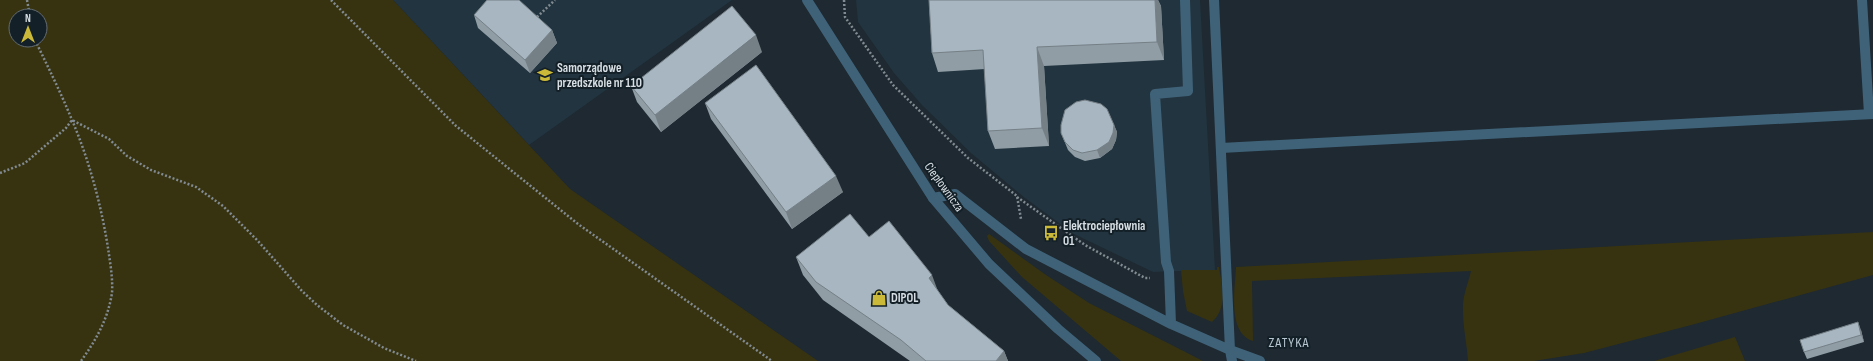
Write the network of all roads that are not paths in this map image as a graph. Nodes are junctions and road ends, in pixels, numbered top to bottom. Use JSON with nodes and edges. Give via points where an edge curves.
{"nodes":[{"id":1,"x":807,"y":0,"type":"edge"},
{"id":2,"x":1185,"y":0,"type":"edge"},
{"id":3,"x":1214,"y":0,"type":"edge"},
{"id":4,"x":1862,"y":0,"type":"edge"},
{"id":5,"x":1871,"y":114,"type":"edge"},
{"id":6,"x":1221,"y":148,"type":"junction"},
{"id":7,"x":933,"y":198,"type":"junction"},
{"id":8,"x":1171,"y":324,"type":"junction"},
{"id":9,"x":1230,"y":350,"type":"junction"},
{"id":10,"x":1096,"y":361,"type":"edge"},
{"id":11,"x":1232,"y":361,"type":"edge"},
{"id":12,"x":1260,"y":361,"type":"edge"}],
"edges":[{"from":1,"to":7,"type":"street","name":"Ciepłownicza"},
{"from":2,"to":8,"type":"street","via":[[1188,90],[1155,94],[1166,262],[1170,271]]},
{"from":3,"to":6,"type":"street"},
{"from":4,"to":5,"type":"street"},
{"from":5,"to":6,"type":"street"},
{"from":6,"to":9,"type":"street"},
{"from":7,"to":8,"type":"street","via":[[955,194],[1026,249]]},
{"from":7,"to":10,"type":"street","name":"Ciepłownicza","via":[[989,264]]},
{"from":8,"to":9,"type":"street"},
{"from":9,"to":11,"type":"street"},
{"from":9,"to":12,"type":"street"}]}
